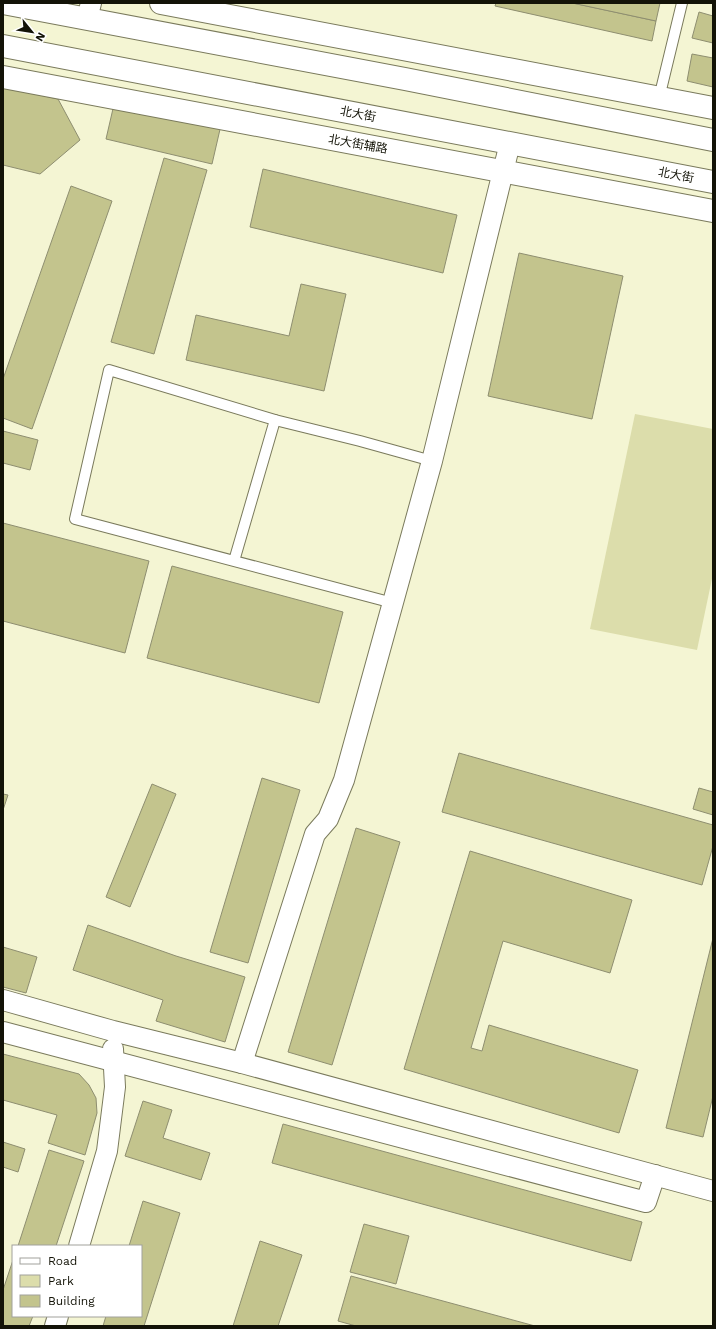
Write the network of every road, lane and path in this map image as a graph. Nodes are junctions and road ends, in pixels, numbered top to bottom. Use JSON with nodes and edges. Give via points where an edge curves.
{"nodes":[{"id":1,"x":161,"y":3,"type":"edge"},
{"id":2,"x":682,"y":3,"type":"edge"},
{"id":3,"x":3,"y":4,"type":"edge"},
{"id":4,"x":89,"y":11,"type":"edge"},
{"id":5,"x":3,"y":46,"type":"edge"},
{"id":6,"x":3,"y":77,"type":"edge"},
{"id":7,"x":659,"y":98,"type":"junction"},
{"id":8,"x":713,"y":108,"type":"edge"},
{"id":9,"x":713,"y":140,"type":"edge"},
{"id":10,"x":510,"y":143,"type":"junction"},
{"id":11,"x":503,"y":170,"type":"junction"},
{"id":12,"x":713,"y":182,"type":"edge"},
{"id":13,"x":713,"y":211,"type":"edge"},
{"id":14,"x":275,"y":420,"type":"junction"},
{"id":15,"x":432,"y":461,"type":"junction"},
{"id":16,"x":234,"y":561,"type":"junction"},
{"id":17,"x":393,"y":602,"type":"junction"},
{"id":18,"x":3,"y":1000,"type":"edge"},
{"id":19,"x":113,"y":1031,"type":"junction"},
{"id":20,"x":3,"y":1032,"type":"edge"},
{"id":21,"x":113,"y":1062,"type":"junction"},
{"id":22,"x":242,"y":1063,"type":"junction"},
{"id":23,"x":655,"y":1175,"type":"junction"},
{"id":24,"x":713,"y":1191,"type":"edge"},
{"id":25,"x":79,"y":1245,"type":"edge"}],
"edges":[{"from":1,"to":7,"type":"main road"},
{"from":2,"to":7,"type":"lane"},
{"from":3,"to":4,"type":"main road"},
{"from":4,"to":9,"type":"main road","via":[[405,79]]},
{"from":5,"to":10,"type":"main road","name":"北大街"},
{"from":6,"to":11,"type":"main road","name":"北大街辅路"},
{"from":7,"to":8,"type":"main road"},
{"from":10,"to":11,"type":"street"},
{"from":10,"to":12,"type":"main road","name":"北大街"},
{"from":11,"to":13,"type":"main road","name":"北大街辅路"},
{"from":11,"to":15,"type":"street"},
{"from":14,"to":15,"type":"lane"},
{"from":14,"to":16,"type":"lane"},
{"from":14,"to":16,"type":"lane","via":[[109,370],[75,519]]},
{"from":15,"to":17,"type":"street"},
{"from":16,"to":17,"type":"lane"},
{"from":17,"to":22,"type":"street","via":[[344,780],[328,819],[315,834]]},
{"from":18,"to":19,"type":"street"},
{"from":19,"to":21,"type":"street"},
{"from":19,"to":22,"type":"street"},
{"from":20,"to":21,"type":"street"},
{"from":21,"to":23,"type":"street","via":[[646,1202]]},
{"from":21,"to":25,"type":"street","via":[[115,1087],[107,1151]]},
{"from":22,"to":23,"type":"street"},
{"from":23,"to":24,"type":"street"}]}
